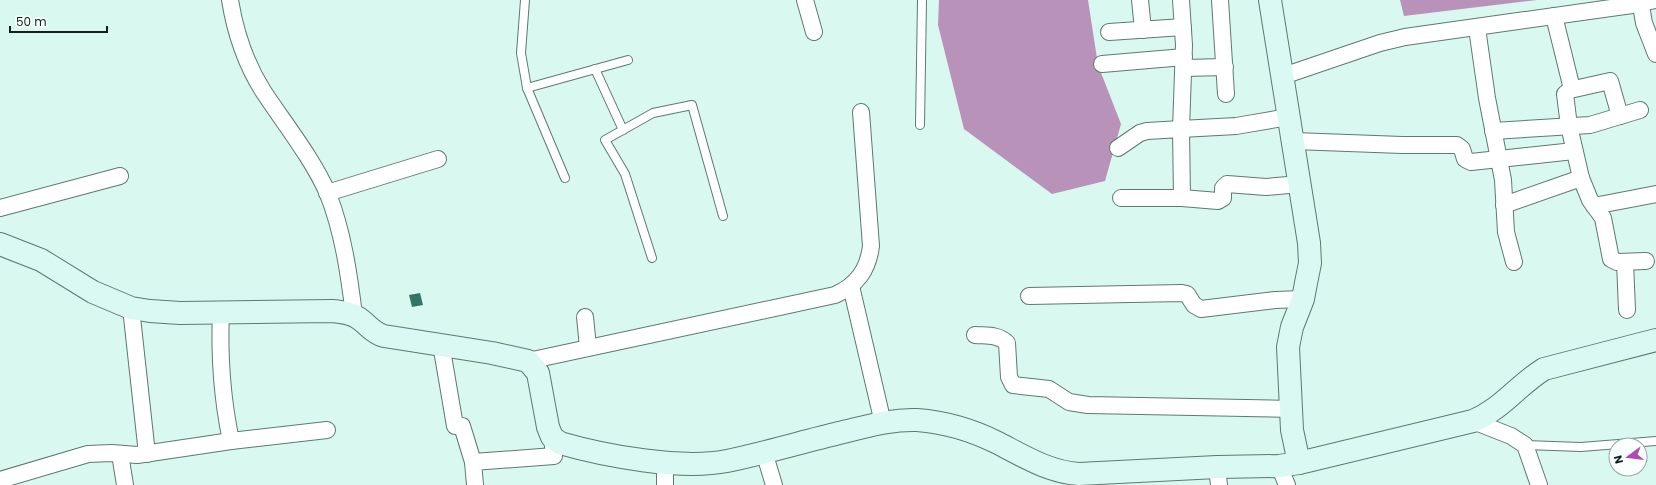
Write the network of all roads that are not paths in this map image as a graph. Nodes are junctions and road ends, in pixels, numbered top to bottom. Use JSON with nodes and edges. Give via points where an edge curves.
{"nodes":[{"id":1,"x":230,"y":0,"type":"edge"},
{"id":2,"x":525,"y":0,"type":"edge"},
{"id":3,"x":805,"y":0,"type":"edge"},
{"id":4,"x":922,"y":0,"type":"edge"},
{"id":5,"x":1140,"y":0,"type":"edge"},
{"id":6,"x":1181,"y":0,"type":"edge"},
{"id":7,"x":1220,"y":0,"type":"edge"},
{"id":8,"x":1270,"y":0,"type":"edge"},
{"id":9,"x":1645,"y":1,"type":"edge"},
{"id":10,"x":1554,"y":16,"type":"junction"},
{"id":11,"x":1183,"y":27,"type":"junction"},
{"id":12,"x":1477,"y":28,"type":"junction"},
{"id":13,"x":1143,"y":30,"type":"junction"},
{"id":14,"x":814,"y":32,"type":"dead end"},
{"id":15,"x":1109,"y":32,"type":"dead end"},
{"id":16,"x":1656,"y":54,"type":"edge"},
{"id":17,"x":628,"y":60,"type":"dead end"},
{"id":18,"x":1184,"y":63,"type":"junction"},
{"id":19,"x":1102,"y":64,"type":"dead end"},
{"id":20,"x":1225,"y":68,"type":"junction"},
{"id":21,"x":595,"y":69,"type":"junction"},
{"id":22,"x":1282,"y":76,"type":"junction"},
{"id":23,"x":527,"y":88,"type":"junction"},
{"id":24,"x":1572,"y":89,"type":"junction"},
{"id":25,"x":1226,"y":94,"type":"dead end"},
{"id":26,"x":1640,"y":110,"type":"dead end"},
{"id":27,"x":861,"y":112,"type":"dead end"},
{"id":28,"x":1620,"y":116,"type":"junction"},
{"id":29,"x":1289,"y":117,"type":"junction"},
{"id":30,"x":920,"y":125,"type":"dead end"},
{"id":31,"x":1569,"y":126,"type":"junction"},
{"id":32,"x":1180,"y":129,"type":"junction"},
{"id":33,"x":623,"y":130,"type":"junction"},
{"id":34,"x":1493,"y":131,"type":"junction"},
{"id":35,"x":1294,"y":141,"type":"junction"},
{"id":36,"x":1118,"y":148,"type":"dead end"},
{"id":37,"x":1574,"y":151,"type":"junction"},
{"id":38,"x":438,"y":159,"type":"dead end"},
{"id":39,"x":1499,"y":160,"type":"junction"},
{"id":40,"x":120,"y":176,"type":"dead end"},
{"id":41,"x":565,"y":178,"type":"dead end"},
{"id":42,"x":1580,"y":178,"type":"junction"},
{"id":43,"x":1300,"y":184,"type":"junction"},
{"id":44,"x":327,"y":193,"type":"junction"},
{"id":45,"x":1656,"y":194,"type":"edge"},
{"id":46,"x":1121,"y":198,"type":"dead end"},
{"id":47,"x":1182,"y":198,"type":"junction"},
{"id":48,"x":1504,"y":205,"type":"junction"},
{"id":49,"x":1594,"y":206,"type":"junction"},
{"id":50,"x":0,"y":208,"type":"edge"},
{"id":51,"x":723,"y":216,"type":"dead end"},
{"id":52,"x":0,"y":244,"type":"edge"},
{"id":53,"x":652,"y":258,"type":"dead end"},
{"id":54,"x":1646,"y":261,"type":"dead end"},
{"id":55,"x":1514,"y":262,"type":"dead end"},
{"id":56,"x":1625,"y":262,"type":"junction"},
{"id":57,"x":851,"y":286,"type":"junction"},
{"id":58,"x":1028,"y":296,"type":"dead end"},
{"id":59,"x":1303,"y":299,"type":"junction"},
{"id":60,"x":131,"y":308,"type":"junction"},
{"id":61,"x":1627,"y":310,"type":"dead end"},
{"id":62,"x":221,"y":312,"type":"junction"},
{"id":63,"x":354,"y":315,"type":"junction"},
{"id":64,"x":585,"y":317,"type":"dead end"},
{"id":65,"x":975,"y":336,"type":"dead end"},
{"id":66,"x":1656,"y":340,"type":"edge"},
{"id":67,"x":441,"y":344,"type":"junction"},
{"id":68,"x":588,"y":348,"type":"junction"},
{"id":69,"x":528,"y":361,"type":"junction"},
{"id":70,"x":1292,"y":409,"type":"junction"},
{"id":71,"x":1473,"y":421,"type":"junction"},
{"id":72,"x":883,"y":423,"type":"junction"},
{"id":73,"x":327,"y":430,"type":"dead end"},
{"id":74,"x":552,"y":437,"type":"junction"},
{"id":75,"x":231,"y":441,"type":"junction"},
{"id":76,"x":1656,"y":441,"type":"edge"},
{"id":77,"x":1525,"y":446,"type":"junction"},
{"id":78,"x":764,"y":452,"type":"junction"},
{"id":79,"x":120,"y":454,"type":"junction"},
{"id":80,"x":147,"y":454,"type":"junction"},
{"id":81,"x":474,"y":462,"type":"junction"},
{"id":82,"x":665,"y":462,"type":"junction"},
{"id":83,"x":1288,"y":471,"type":"edge"},
{"id":84,"x":1218,"y":476,"type":"edge"},
{"id":85,"x":0,"y":480,"type":"edge"},
{"id":86,"x":125,"y":485,"type":"edge"},
{"id":87,"x":475,"y":485,"type":"edge"},
{"id":88,"x":665,"y":485,"type":"edge"},
{"id":89,"x":774,"y":485,"type":"edge"},
{"id":90,"x":1539,"y":485,"type":"edge"}],
"edges":[{"from":1,"to":44,"type":"street","via":[[237,33],[255,76]]},
{"from":2,"to":23,"type":"lane","via":[[521,53]]},
{"from":3,"to":14,"type":"street"},
{"from":4,"to":30,"type":"lane"},
{"from":5,"to":13,"type":"street"},
{"from":6,"to":11,"type":"street"},
{"from":7,"to":20,"type":"street"},
{"from":8,"to":22,"type":"street"},
{"from":9,"to":10,"type":"street"},
{"from":9,"to":16,"type":"street","via":[[1644,23]]},
{"from":10,"to":12,"type":"street"},
{"from":10,"to":24,"type":"street"},
{"from":11,"to":13,"type":"street"},
{"from":11,"to":18,"type":"street"},
{"from":12,"to":22,"type":"street","via":[[1405,37],[1380,43]]},
{"from":12,"to":34,"type":"street"},
{"from":13,"to":15,"type":"street"},
{"from":17,"to":21,"type":"lane"},
{"from":18,"to":19,"type":"street"},
{"from":18,"to":20,"type":"street"},
{"from":18,"to":32,"type":"street"},
{"from":20,"to":25,"type":"street"},
{"from":21,"to":23,"type":"lane"},
{"from":21,"to":33,"type":"lane"},
{"from":22,"to":29,"type":"street"},
{"from":23,"to":41,"type":"lane"},
{"from":24,"to":28,"type":"street","via":[[1610,81]]},
{"from":24,"to":31,"type":"street","via":[[1565,94]]},
{"from":26,"to":28,"type":"street"},
{"from":27,"to":57,"type":"street","via":[[871,246],[865,270]]},
{"from":28,"to":31,"type":"street","via":[[1590,124]]},
{"from":29,"to":32,"type":"street","via":[[1222,127]]},
{"from":29,"to":35,"type":"street"},
{"from":31,"to":34,"type":"street"},
{"from":31,"to":37,"type":"street"},
{"from":32,"to":36,"type":"street","via":[[1140,133]]},
{"from":32,"to":47,"type":"street"},
{"from":33,"to":51,"type":"lane","via":[[653,113],[692,104]]},
{"from":33,"to":53,"type":"lane","via":[[605,140],[625,174]]},
{"from":34,"to":39,"type":"street"},
{"from":35,"to":39,"type":"street","via":[[1452,144],[1460,147],[1467,162]]},
{"from":35,"to":43,"type":"street"},
{"from":37,"to":39,"type":"street"},
{"from":37,"to":42,"type":"street"},
{"from":38,"to":44,"type":"street"},
{"from":39,"to":48,"type":"street"},
{"from":40,"to":50,"type":"street"},
{"from":42,"to":48,"type":"street"},
{"from":42,"to":49,"type":"street"},
{"from":43,"to":47,"type":"street","via":[[1266,187],[1227,184],[1224,185],[1221,200]]},
{"from":43,"to":59,"type":"street","via":[[1310,263]]},
{"from":44,"to":63,"type":"street","via":[[343,244]]},
{"from":45,"to":49,"type":"street"},
{"from":46,"to":47,"type":"street"},
{"from":48,"to":55,"type":"street","via":[[1506,232]]},
{"from":49,"to":56,"type":"street","via":[[1603,218],[1611,259],[1614,262]]},
{"from":52,"to":60,"type":"street","via":[[40,260],[93,292]]},
{"from":54,"to":56,"type":"street"},
{"from":56,"to":61,"type":"street"},
{"from":57,"to":68,"type":"street","via":[[835,294],[795,304]]},
{"from":57,"to":72,"type":"street"},
{"from":58,"to":59,"type":"street","via":[[1182,293],[1187,294],[1194,305],[1202,308]]},
{"from":59,"to":70,"type":"street","via":[[1292,327],[1288,347]]},
{"from":60,"to":62,"type":"street","via":[[165,312]]},
{"from":60,"to":80,"type":"street"},
{"from":62,"to":63,"type":"street","via":[[332,311]]},
{"from":62,"to":75,"type":"street","via":[[222,392]]},
{"from":63,"to":67,"type":"street","via":[[376,334]]},
{"from":64,"to":68,"type":"street"},
{"from":65,"to":70,"type":"street","via":[[1004,339],[1007,343],[1009,377],[1013,385],[1049,389],[1069,402],[1102,406]]},
{"from":66,"to":71,"type":"street","via":[[1544,369],[1488,415]]},
{"from":67,"to":69,"type":"street"},
{"from":67,"to":81,"type":"street","via":[[455,426],[462,426]]},
{"from":68,"to":69,"type":"street"},
{"from":69,"to":74,"type":"street","via":[[538,373]]},
{"from":70,"to":83,"type":"street"},
{"from":71,"to":77,"type":"street","via":[[1511,436]]},
{"from":71,"to":83,"type":"street"},
{"from":72,"to":78,"type":"street"},
{"from":72,"to":84,"type":"street","via":[[917,420],[939,423],[971,432],[1063,473],[1129,472]]},
{"from":73,"to":75,"type":"street"},
{"from":74,"to":81,"type":"street","via":[[554,456]]},
{"from":74,"to":82,"type":"street","via":[[570,446]]},
{"from":75,"to":80,"type":"street"},
{"from":76,"to":77,"type":"lane","via":[[1581,447]]},
{"from":77,"to":90,"type":"street"},
{"from":78,"to":82,"type":"street","via":[[726,461],[696,464]]},
{"from":78,"to":89,"type":"street"},
{"from":79,"to":80,"type":"street"},
{"from":79,"to":85,"type":"street","via":[[88,454]]},
{"from":79,"to":86,"type":"street"},
{"from":81,"to":87,"type":"street"},
{"from":82,"to":88,"type":"street"},
{"from":83,"to":84,"type":"street"}]}
